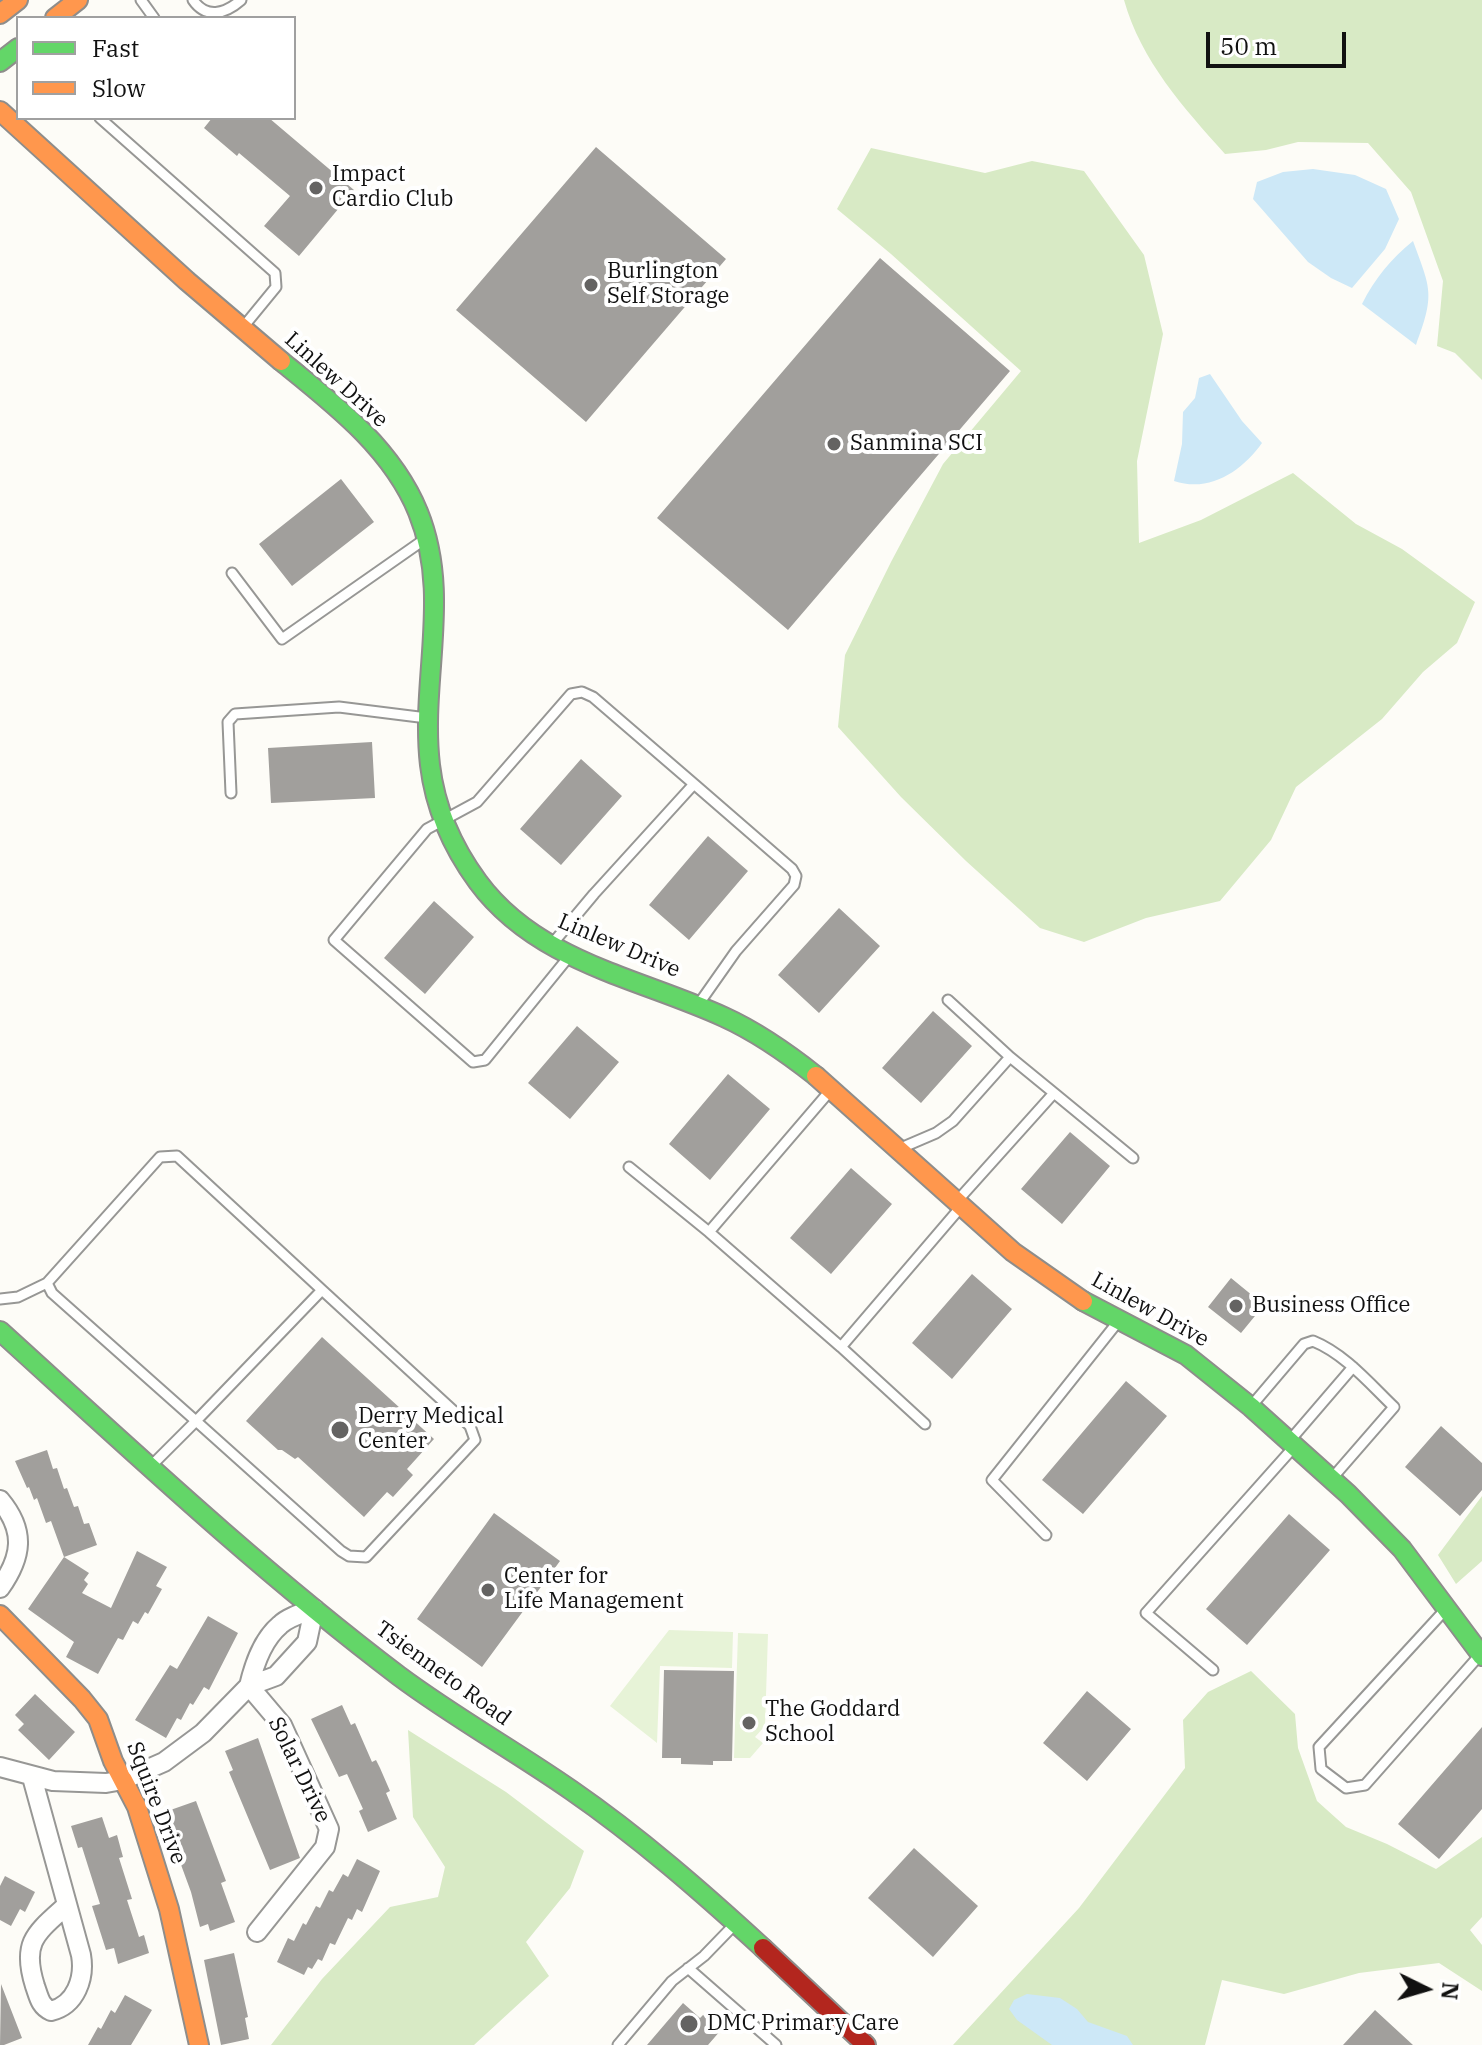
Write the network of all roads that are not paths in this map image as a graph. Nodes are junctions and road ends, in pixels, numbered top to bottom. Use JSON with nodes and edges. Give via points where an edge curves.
{"nodes":[{"id":1,"x":18,"y":0,"type":"edge"},
{"id":2,"x":78,"y":0,"type":"edge"},
{"id":3,"x":193,"y":0,"type":"edge"},
{"id":4,"x":241,"y":0,"type":"edge"},
{"id":5,"x":0,"y":14,"type":"edge"},
{"id":6,"x":58,"y":16,"type":"edge"},
{"id":7,"x":16,"y":50,"type":"edge"},
{"id":8,"x":0,"y":62,"type":"edge"},
{"id":9,"x":0,"y":111,"type":"edge"},
{"id":10,"x":102,"y":120,"type":"edge"},
{"id":11,"x":242,"y":328,"type":"junction"},
{"id":12,"x":428,"y":538,"type":"junction"},
{"id":13,"x":232,"y":573,"type":"dead end"},
{"id":14,"x":430,"y":718,"type":"junction"},
{"id":15,"x":694,"y":784,"type":"junction"},
{"id":16,"x":231,"y":793,"type":"dead end"},
{"id":17,"x":443,"y":818,"type":"junction"},
{"id":18,"x":551,"y":945,"type":"junction"},
{"id":19,"x":570,"y":956,"type":"junction"},
{"id":20,"x":948,"y":1000,"type":"dead end"},
{"id":21,"x":698,"y":1005,"type":"junction"},
{"id":22,"x":1010,"y":1057,"type":"junction"},
{"id":23,"x":831,"y":1089,"type":"junction"},
{"id":24,"x":1054,"y":1093,"type":"junction"},
{"id":25,"x":898,"y":1150,"type":"junction"},
{"id":26,"x":1133,"y":1158,"type":"dead end"},
{"id":27,"x":629,"y":1167,"type":"dead end"},
{"id":28,"x":959,"y":1204,"type":"junction"},
{"id":29,"x":709,"y":1232,"type":"junction"},
{"id":30,"x":47,"y":1283,"type":"junction"},
{"id":31,"x":322,"y":1290,"type":"junction"},
{"id":32,"x":0,"y":1299,"type":"edge"},
{"id":33,"x":1119,"y":1320,"type":"junction"},
{"id":34,"x":0,"y":1331,"type":"edge"},
{"id":35,"x":841,"y":1347,"type":"junction"},
{"id":36,"x":1353,"y":1367,"type":"junction"},
{"id":37,"x":1251,"y":1407,"type":"junction"},
{"id":38,"x":196,"y":1421,"type":"junction"},
{"id":39,"x":925,"y":1424,"type":"dead end"},
{"id":40,"x":1292,"y":1443,"type":"junction"},
{"id":41,"x":151,"y":1466,"type":"junction"},
{"id":42,"x":1332,"y":1479,"type":"junction"},
{"id":43,"x":0,"y":1500,"type":"edge"},
{"id":44,"x":1046,"y":1535,"type":"dead end"},
{"id":45,"x":0,"y":1588,"type":"edge"},
{"id":46,"x":314,"y":1609,"type":"junction"},
{"id":47,"x":1446,"y":1609,"type":"junction"},
{"id":48,"x":0,"y":1615,"type":"edge"},
{"id":49,"x":1481,"y":1656,"type":"edge"},
{"id":50,"x":1213,"y":1670,"type":"dead end"},
{"id":51,"x":249,"y":1686,"type":"junction"},
{"id":52,"x":0,"y":1767,"type":"edge"},
{"id":53,"x":32,"y":1777,"type":"junction"},
{"id":54,"x":123,"y":1780,"type":"junction"},
{"id":55,"x":67,"y":1905,"type":"junction"},
{"id":56,"x":736,"y":1922,"type":"junction"},
{"id":57,"x":257,"y":1932,"type":"dead end"},
{"id":58,"x":688,"y":1968,"type":"junction"},
{"id":59,"x":199,"y":2045,"type":"edge"},
{"id":60,"x":618,"y":2045,"type":"edge"},
{"id":61,"x":776,"y":2045,"type":"edge"},
{"id":62,"x":866,"y":2045,"type":"edge"}],
"edges":[{"from":1,"to":5,"type":"street"},
{"from":2,"to":6,"type":"street"},
{"from":3,"to":4,"type":"lane","via":[[211,14]]},
{"from":7,"to":8,"type":"street"},
{"from":9,"to":11,"type":"street","name":"Linlew Drive"},
{"from":10,"to":11,"type":"lane","via":[[275,273],[276,287]]},
{"from":11,"to":12,"type":"street","name":"Linlew Drive","via":[[369,442],[399,476]]},
{"from":12,"to":13,"type":"lane","via":[[282,639]]},
{"from":12,"to":14,"type":"street","name":"Linlew Drive","via":[[438,606]]},
{"from":14,"to":16,"type":"lane","via":[[339,707],[235,714],[228,722]]},
{"from":14,"to":17,"type":"street","name":"Linlew Drive","via":[[431,769]]},
{"from":15,"to":17,"type":"lane","via":[[582,692],[571,694],[477,802]]},
{"from":15,"to":18,"type":"lane"},
{"from":15,"to":21,"type":"lane","via":[[796,876]]},
{"from":17,"to":18,"type":"street","name":"Linlew Drive","via":[[462,858],[493,900]]},
{"from":17,"to":19,"type":"lane","via":[[427,829],[334,940],[473,1062],[485,1060]]},
{"from":18,"to":19,"type":"street","name":"Linlew Drive"},
{"from":19,"to":21,"type":"street","name":"Linlew Drive"},
{"from":20,"to":22,"type":"lane"},
{"from":21,"to":23,"type":"street","name":"Linlew Drive","via":[[760,1036]]},
{"from":22,"to":24,"type":"lane"},
{"from":22,"to":25,"type":"lane","via":[[953,1121]]},
{"from":23,"to":25,"type":"street","name":"Linlew Drive"},
{"from":23,"to":29,"type":"lane"},
{"from":24,"to":26,"type":"lane"},
{"from":24,"to":28,"type":"lane"},
{"from":25,"to":28,"type":"street","name":"Linlew Drive"},
{"from":27,"to":29,"type":"lane"},
{"from":28,"to":33,"type":"street","name":"Linlew Drive","via":[[1039,1272]]},
{"from":28,"to":35,"type":"lane"},
{"from":29,"to":35,"type":"lane"},
{"from":30,"to":31,"type":"lane","via":[[160,1157],[177,1156]]},
{"from":30,"to":32,"type":"lane"},
{"from":30,"to":38,"type":"lane"},
{"from":31,"to":38,"type":"lane"},
{"from":31,"to":38,"type":"lane","via":[[470,1426],[475,1440],[366,1557],[341,1551]]},
{"from":33,"to":37,"type":"street","name":"Linlew Drive","via":[[1186,1355]]},
{"from":33,"to":44,"type":"lane","via":[[992,1480]]},
{"from":34,"to":41,"type":"street","name":"Tsienneto Road"},
{"from":35,"to":39,"type":"lane"},
{"from":36,"to":37,"type":"lane","via":[[1324,1345],[1304,1344]]},
{"from":36,"to":40,"type":"lane"},
{"from":36,"to":42,"type":"lane","via":[[1394,1407]]},
{"from":37,"to":40,"type":"street","name":"Linlew Drive"},
{"from":38,"to":41,"type":"lane"},
{"from":40,"to":42,"type":"street","name":"Linlew Drive"},
{"from":40,"to":50,"type":"lane","via":[[1146,1613]]},
{"from":41,"to":46,"type":"street","name":"Tsienneto Road"},
{"from":42,"to":47,"type":"street","name":"Linlew Drive","via":[[1402,1549]]},
{"from":43,"to":45,"type":"street","via":[[14,1521],[18,1552]]},
{"from":46,"to":51,"type":"street","via":[[281,1623],[267,1640]]},
{"from":46,"to":51,"type":"street","via":[[307,1642],[276,1676]]},
{"from":46,"to":56,"type":"street","name":"Tsienneto Road","via":[[436,1703],[584,1799]]},
{"from":47,"to":49,"type":"street","name":"Linlew Drive"},
{"from":47,"to":49,"type":"lane","via":[[1319,1747],[1321,1769],[1346,1788],[1365,1785]]},
{"from":48,"to":54,"type":"street","name":"Squire Drive","via":[[90,1707]]},
{"from":51,"to":54,"type":"street","via":[[187,1746]]},
{"from":51,"to":57,"type":"street","name":"Solar Drive","via":[[282,1725],[329,1829],[325,1847]]},
{"from":52,"to":53,"type":"street"},
{"from":53,"to":54,"type":"street","via":[[75,1784]]},
{"from":53,"to":55,"type":"street"},
{"from":54,"to":59,"type":"street","name":"Squire Drive","via":[[137,1807],[174,1925]]},
{"from":55,"to":55,"type":"street","via":[[35,1936],[29,1954],[41,2004],[51,2011],[69,2001],[82,1978]]},
{"from":56,"to":58,"type":"lane"},
{"from":56,"to":62,"type":"street","name":"Tsienneto Road"},
{"from":58,"to":60,"type":"lane"},
{"from":58,"to":61,"type":"lane"}]}
